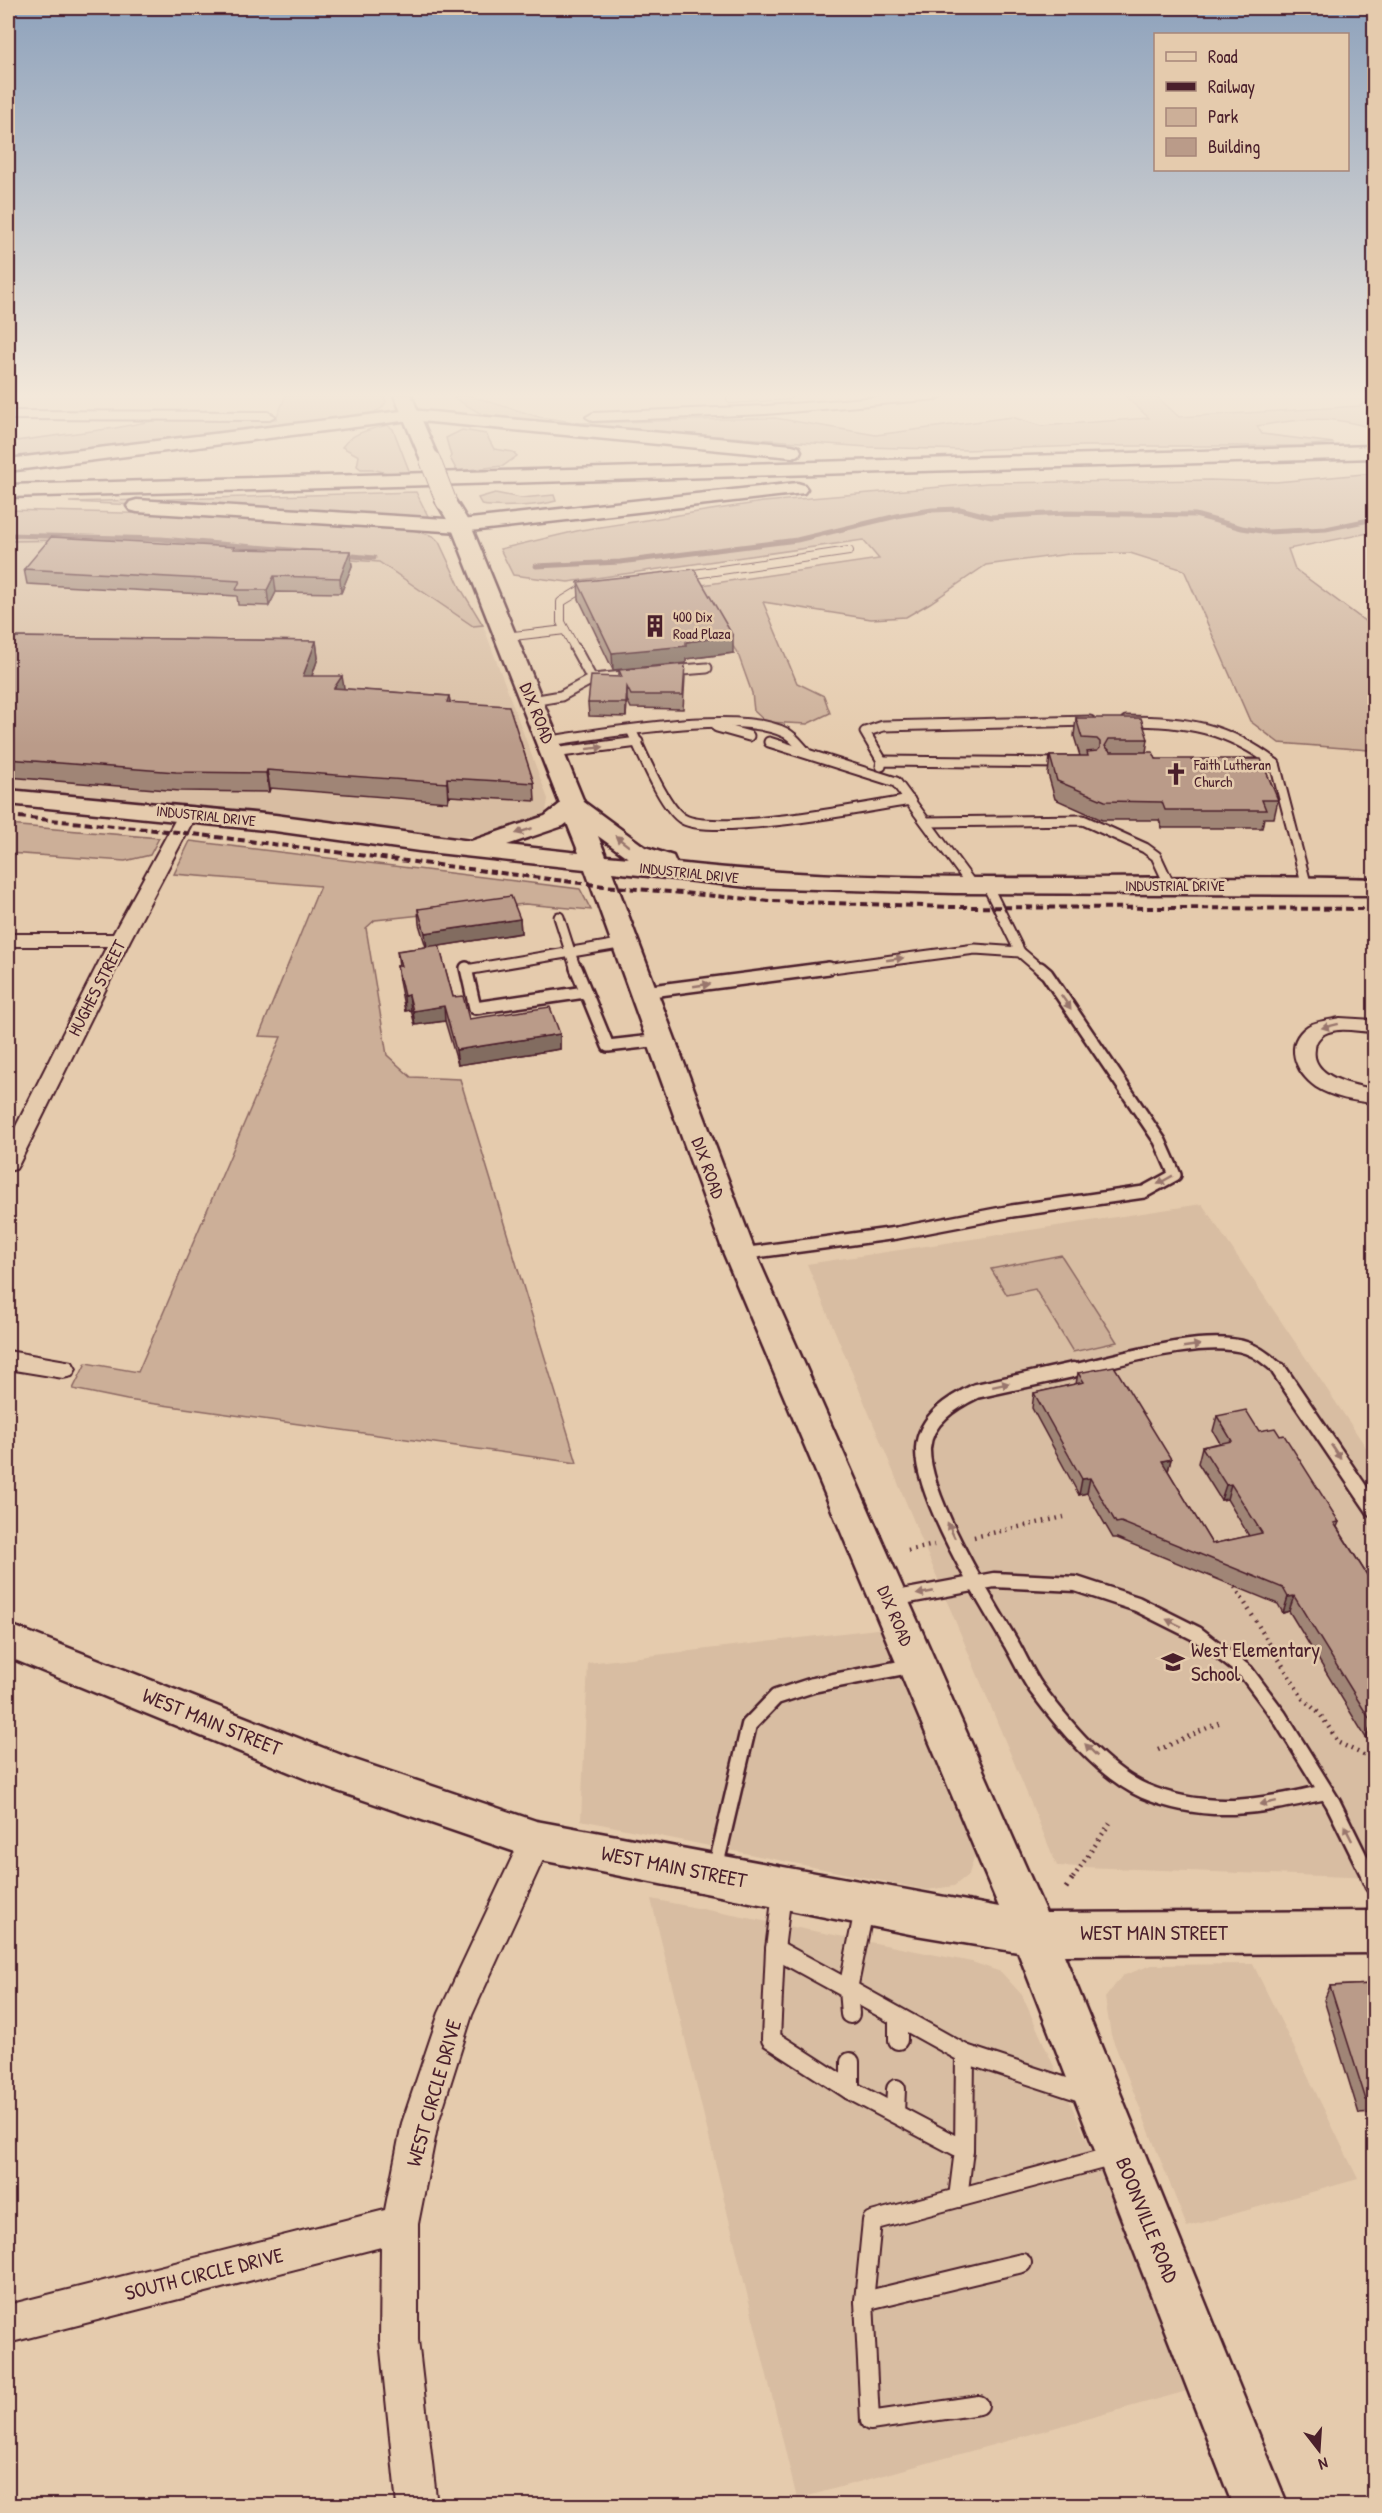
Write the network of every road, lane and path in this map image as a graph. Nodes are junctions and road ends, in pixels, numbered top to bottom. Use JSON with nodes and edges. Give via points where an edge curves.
{"nodes":[{"id":1,"x":420,"y":512,"type":"edge"},
{"id":2,"x":465,"y":512,"type":"edge"},
{"id":3,"x":454,"y":513,"type":"junction"},
{"id":4,"x":849,"y":551,"type":"dead end"},
{"id":5,"x":666,"y":578,"type":"edge"},
{"id":6,"x":596,"y":586,"type":"edge"},
{"id":7,"x":565,"y":630,"type":"junction"},
{"id":8,"x":505,"y":637,"type":"junction"},
{"id":9,"x":706,"y":668,"type":"dead end"},
{"id":10,"x":661,"y":672,"type":"edge"},
{"id":11,"x":649,"y":673,"type":"edge"},
{"id":12,"x":592,"y":679,"type":"junction"},
{"id":13,"x":532,"y":701,"type":"junction"},
{"id":14,"x":1101,"y":721,"type":"edge"},
{"id":15,"x":1113,"y":721,"type":"edge"},
{"id":16,"x":705,"y":723,"type":"junction"},
{"id":17,"x":632,"y":732,"type":"junction"},
{"id":18,"x":749,"y":736,"type":"dead end"},
{"id":19,"x":638,"y":742,"type":"junction"},
{"id":20,"x":769,"y":742,"type":"dead end"},
{"id":21,"x":550,"y":747,"type":"junction"},
{"id":22,"x":806,"y":753,"type":"junction"},
{"id":23,"x":882,"y":761,"type":"junction"},
{"id":24,"x":1080,"y":763,"type":"edge"},
{"id":25,"x":1239,"y":764,"type":"edge"},
{"id":26,"x":1275,"y":764,"type":"junction"},
{"id":27,"x":880,"y":776,"type":"junction"},
{"id":28,"x":8,"y":797,"type":"edge"},
{"id":29,"x":910,"y":800,"type":"junction"},
{"id":30,"x":573,"y":806,"type":"junction"},
{"id":31,"x":188,"y":813,"type":"junction"},
{"id":32,"x":926,"y":822,"type":"junction"},
{"id":33,"x":471,"y":849,"type":"junction"},
{"id":34,"x":596,"y":863,"type":"junction"},
{"id":35,"x":694,"y":873,"type":"junction"},
{"id":36,"x":979,"y":885,"type":"junction"},
{"id":37,"x":1170,"y":886,"type":"junction"},
{"id":38,"x":1307,"y":887,"type":"junction"},
{"id":39,"x":1374,"y":887,"type":"edge"},
{"id":40,"x":559,"y":917,"type":"dead end"},
{"id":41,"x":8,"y":940,"type":"edge"},
{"id":42,"x":120,"y":940,"type":"junction"},
{"id":43,"x":625,"y":943,"type":"junction"},
{"id":44,"x":569,"y":952,"type":"junction"},
{"id":45,"x":1020,"y":952,"type":"junction"},
{"id":46,"x":585,"y":992,"type":"junction"},
{"id":47,"x":644,"y":993,"type":"junction"},
{"id":48,"x":1374,"y":1026,"type":"edge"},
{"id":49,"x":661,"y":1040,"type":"junction"},
{"id":50,"x":1374,"y":1096,"type":"edge"},
{"id":51,"x":8,"y":1164,"type":"edge"},
{"id":52,"x":740,"y":1254,"type":"junction"},
{"id":53,"x":8,"y":1360,"type":"edge"},
{"id":54,"x":63,"y":1369,"type":"dead end"},
{"id":55,"x":1374,"y":1510,"type":"edge"},
{"id":56,"x":1064,"y":1517,"type":"dead end"},
{"id":57,"x":956,"y":1541,"type":"junction"},
{"id":58,"x":908,"y":1551,"type":"dead end"},
{"id":59,"x":975,"y":1583,"type":"junction"},
{"id":60,"x":1235,"y":1587,"type":"edge"},
{"id":61,"x":888,"y":1600,"type":"junction"},
{"id":62,"x":8,"y":1640,"type":"edge"},
{"id":63,"x":916,"y":1665,"type":"junction"},
{"id":64,"x":1303,"y":1699,"type":"junction"},
{"id":65,"x":1297,"y":1701,"type":"dead end"},
{"id":66,"x":1223,"y":1721,"type":"dead end"},
{"id":67,"x":1158,"y":1750,"type":"dead end"},
{"id":68,"x":1374,"y":1760,"type":"edge"},
{"id":69,"x":1326,"y":1792,"type":"junction"},
{"id":70,"x":1110,"y":1823,"type":"dead end"},
{"id":71,"x":536,"y":1840,"type":"junction"},
{"id":72,"x":714,"y":1875,"type":"junction"},
{"id":73,"x":1374,"y":1885,"type":"edge"},
{"id":74,"x":783,"y":1888,"type":"junction"},
{"id":75,"x":1066,"y":1888,"type":"dead end"},
{"id":76,"x":865,"y":1905,"type":"junction"},
{"id":77,"x":1374,"y":1932,"type":"edge"},
{"id":78,"x":1033,"y":1934,"type":"junction"},
{"id":79,"x":775,"y":1949,"type":"junction"},
{"id":80,"x":848,"y":1989,"type":"junction"},
{"id":81,"x":849,"y":2014,"type":"dead end"},
{"id":82,"x":898,"y":2018,"type":"junction"},
{"id":83,"x":897,"y":2040,"type":"dead end"},
{"id":84,"x":965,"y":2054,"type":"junction"},
{"id":85,"x":849,"y":2062,"type":"dead end"},
{"id":86,"x":896,"y":2089,"type":"dead end"},
{"id":87,"x":850,"y":2090,"type":"junction"},
{"id":88,"x":1100,"y":2099,"type":"junction"},
{"id":89,"x":895,"y":2113,"type":"junction"},
{"id":90,"x":964,"y":2150,"type":"junction"},
{"id":91,"x":1120,"y":2154,"type":"junction"},
{"id":92,"x":958,"y":2198,"type":"junction"},
{"id":93,"x":400,"y":2224,"type":"junction"},
{"id":94,"x":1022,"y":2263,"type":"dead end"},
{"id":95,"x":864,"y":2301,"type":"junction"},
{"id":96,"x":8,"y":2324,"type":"edge"},
{"id":97,"x":979,"y":2405,"type":"dead end"},
{"id":98,"x":417,"y":2505,"type":"edge"},
{"id":99,"x":1261,"y":2505,"type":"edge"}],
"edges":[{"from":1,"to":3,"type":"main road"},
{"from":2,"to":3,"type":"main road"},
{"from":3,"to":8,"type":"main road","name":"DIX ROAD"},
{"from":4,"to":5,"type":"lane"},
{"from":6,"to":7,"type":"lane","via":[[561,602]]},
{"from":7,"to":8,"type":"lane"},
{"from":7,"to":12,"type":"lane"},
{"from":8,"to":13,"type":"main road","name":"DIX ROAD"},
{"from":9,"to":10,"type":"lane"},
{"from":11,"to":12,"type":"lane"},
{"from":12,"to":13,"type":"lane","via":[[561,696]]},
{"from":13,"to":21,"type":"main road","name":"DIX ROAD"},
{"from":14,"to":23,"type":"lane","via":[[883,726],[865,732]]},
{"from":15,"to":26,"type":"lane","via":[[1173,720],[1230,734]]},
{"from":16,"to":17,"type":"lane"},
{"from":16,"to":18,"type":"lane"},
{"from":16,"to":22,"type":"lane","via":[[752,723],[775,729],[786,733]]},
{"from":17,"to":19,"type":"lane"},
{"from":17,"to":21,"type":"lane"},
{"from":21,"to":19,"type":"lane","one_way":true},
{"from":19,"to":29,"type":"lane","via":[[671,807],[684,820],[737,825]]},
{"from":20,"to":22,"type":"lane"},
{"from":21,"to":30,"type":"main road","name":"DIX ROAD"},
{"from":22,"to":27,"type":"lane"},
{"from":23,"to":24,"type":"lane"},
{"from":23,"to":27,"type":"lane"},
{"from":25,"to":26,"type":"lane"},
{"from":26,"to":38,"type":"lane"},
{"from":27,"to":29,"type":"lane","via":[[896,782]]},
{"from":28,"to":31,"type":"main road","name":"INDUSTRIAL DRIVE"},
{"from":29,"to":32,"type":"lane"},
{"from":30,"to":33,"type":"main road","one_way":true,"via":[[554,821]]},
{"from":30,"to":34,"type":"main road","name":"DIX ROAD"},
{"from":35,"to":30,"type":"main road","one_way":true,"via":[[636,852]]},
{"from":31,"to":33,"type":"main road","name":"INDUSTRIAL DRIVE"},
{"from":31,"to":42,"type":"street","name":"HUGHES STREET"},
{"from":32,"to":36,"type":"lane"},
{"from":32,"to":37,"type":"lane","via":[[1083,820],[1156,856]]},
{"from":33,"to":34,"type":"main road","name":"INDUSTRIAL DRIVE"},
{"from":34,"to":35,"type":"main road","name":"INDUSTRIAL DRIVE"},
{"from":34,"to":43,"type":"main road","name":"DIX ROAD"},
{"from":35,"to":36,"type":"main road","name":"INDUSTRIAL DRIVE","via":[[748,879]]},
{"from":36,"to":37,"type":"main road","name":"INDUSTRIAL DRIVE"},
{"from":36,"to":45,"type":"lane"},
{"from":37,"to":38,"type":"main road","name":"INDUSTRIAL DRIVE"},
{"from":38,"to":39,"type":"main road","name":"INDUSTRIAL DRIVE"},
{"from":40,"to":44,"type":"lane"},
{"from":41,"to":42,"type":"street"},
{"from":42,"to":51,"type":"street","name":"HUGHES STREET"},
{"from":43,"to":44,"type":"lane"},
{"from":43,"to":47,"type":"main road","name":"DIX ROAD"},
{"from":44,"to":46,"type":"lane"},
{"from":44,"to":46,"type":"lane","via":[[466,968],[475,1008]]},
{"from":47,"to":45,"type":"lane","one_way":true,"via":[[975,949]]},
{"from":45,"to":52,"type":"lane","one_way":true,"via":[[1047,974],[1092,1038],[1160,1141],[1175,1175],[1144,1192],[897,1233]]},
{"from":46,"to":49,"type":"lane","via":[[608,1046]]},
{"from":47,"to":49,"type":"main road","name":"DIX ROAD"},
{"from":48,"to":50,"type":"street","one_way":true,"via":[[1338,1023],[1322,1027],[1303,1043],[1302,1054],[1312,1071],[1332,1086]]},
{"from":49,"to":52,"type":"main road","name":"DIX ROAD"},
{"from":52,"to":61,"type":"main road","name":"DIX ROAD"},
{"from":53,"to":54,"type":"street"},
{"from":57,"to":55,"type":"lane","one_way":true,"via":[[923,1464],[928,1432],[946,1407],[960,1397],[994,1386],[1201,1344],[1247,1348],[1272,1363]]},
{"from":56,"to":57,"type":"path"},
{"from":57,"to":58,"type":"path"},
{"from":57,"to":59,"type":"lane"},
{"from":59,"to":61,"type":"lane","one_way":true},
{"from":69,"to":59,"type":"lane","one_way":true,"via":[[1280,1716],[1246,1672],[1197,1634],[1137,1604],[1076,1584],[994,1580]]},
{"from":69,"to":59,"type":"lane","one_way":true,"via":[[1236,1810],[1193,1808],[1140,1789],[1108,1766],[1040,1694]]},
{"from":60,"to":64,"type":"path"},
{"from":61,"to":63,"type":"main road","name":"DIX ROAD"},
{"from":62,"to":71,"type":"main road","name":"WEST MAIN STREET","via":[[341,1774]]},
{"from":63,"to":72,"type":"lane","via":[[813,1685],[776,1697],[749,1725]]},
{"from":63,"to":78,"type":"main road","name":"DIX ROAD"},
{"from":64,"to":65,"type":"path"},
{"from":64,"to":68,"type":"path","via":[[1320,1714],[1339,1743]]},
{"from":66,"to":67,"type":"path"},
{"from":73,"to":69,"type":"lane","one_way":true},
{"from":70,"to":75,"type":"path"},
{"from":71,"to":72,"type":"main road","name":"WEST MAIN STREET"},
{"from":71,"to":93,"type":"street","name":"WEST CIRCLE DRIVE","via":[[456,2013],[420,2124]]},
{"from":72,"to":74,"type":"main road","name":"WEST MAIN STREET"},
{"from":74,"to":76,"type":"main road","name":"WEST MAIN STREET"},
{"from":74,"to":79,"type":"lane"},
{"from":76,"to":78,"type":"main road","name":"WEST MAIN STREET"},
{"from":76,"to":80,"type":"lane"},
{"from":77,"to":78,"type":"main road","name":"WEST MAIN STREET"},
{"from":78,"to":88,"type":"main road","name":"BOONVILLE ROAD"},
{"from":79,"to":80,"type":"lane"},
{"from":79,"to":87,"type":"lane","via":[[771,2039]]},
{"from":80,"to":81,"type":"lane"},
{"from":80,"to":82,"type":"lane"},
{"from":82,"to":83,"type":"lane"},
{"from":82,"to":84,"type":"lane"},
{"from":84,"to":88,"type":"lane"},
{"from":84,"to":90,"type":"lane"},
{"from":85,"to":87,"type":"lane"},
{"from":86,"to":89,"type":"lane"},
{"from":87,"to":89,"type":"lane"},
{"from":88,"to":91,"type":"main road","name":"BOONVILLE ROAD"},
{"from":89,"to":90,"type":"lane"},
{"from":90,"to":92,"type":"lane"},
{"from":91,"to":92,"type":"lane"},
{"from":91,"to":99,"type":"main road","name":"BOONVILLE ROAD"},
{"from":92,"to":95,"type":"lane","via":[[872,2221]]},
{"from":93,"to":96,"type":"street","name":"SOUTH CIRCLE DRIVE"},
{"from":93,"to":98,"type":"street","name":"WEST CIRCLE DRIVE","via":[[399,2340]]},
{"from":94,"to":95,"type":"lane"},
{"from":95,"to":97,"type":"lane","via":[[870,2421]]}]}
